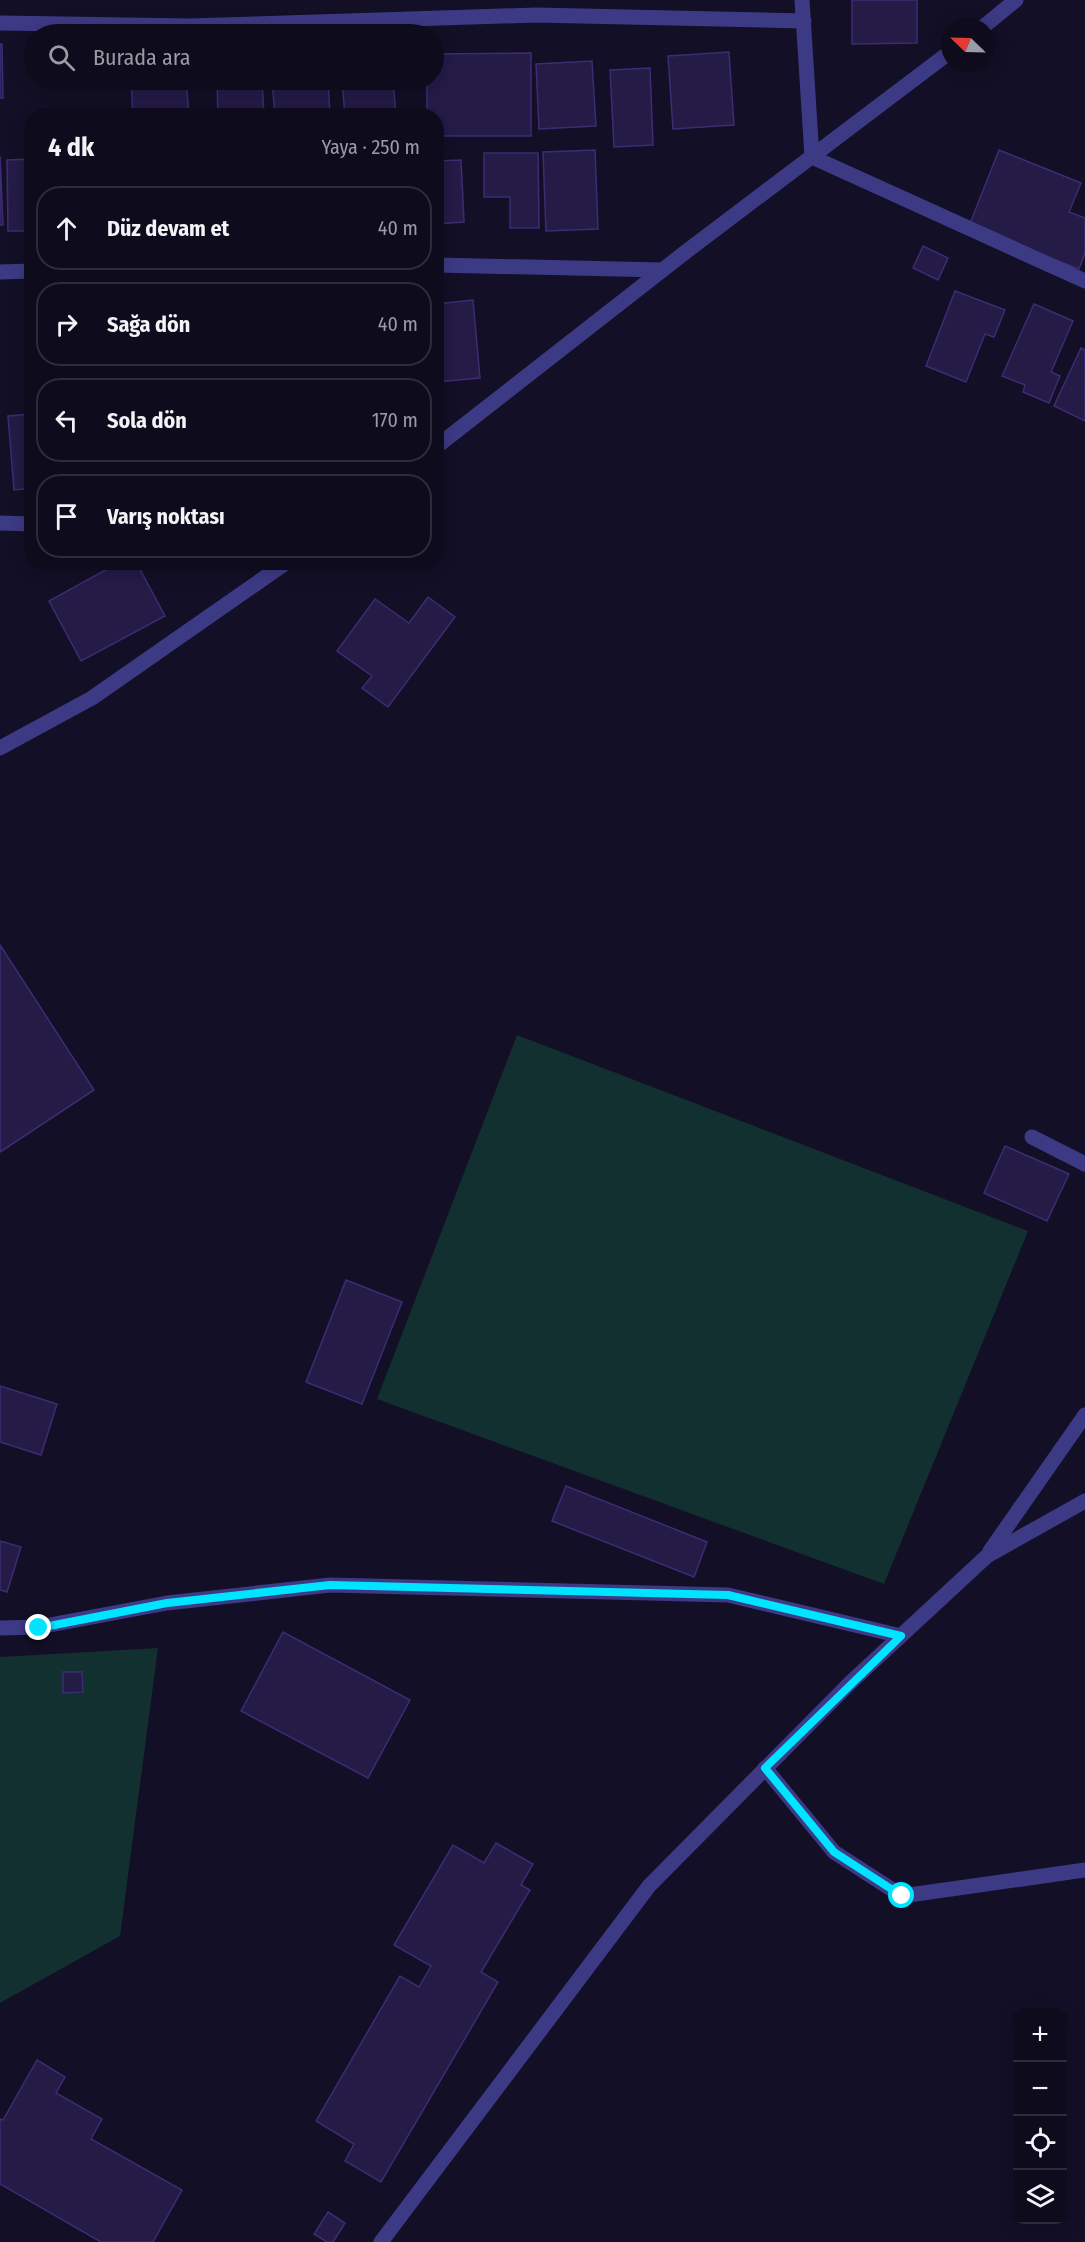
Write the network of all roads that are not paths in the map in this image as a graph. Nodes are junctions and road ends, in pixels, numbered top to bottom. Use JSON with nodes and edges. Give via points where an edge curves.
{"nodes":[{"id":1,"x":802,"y":0,"type":"edge"},
{"id":2,"x":1016,"y":0,"type":"edge"},
{"id":3,"x":994,"y":18,"type":"edge"},
{"id":4,"x":804,"y":21,"type":"junction"},
{"id":5,"x":0,"y":23,"type":"edge"},
{"id":6,"x":63,"y":24,"type":"edge"},
{"id":7,"x":253,"y":24,"type":"edge"},
{"id":8,"x":941,"y":59,"type":"edge"},
{"id":9,"x":812,"y":157,"type":"junction"},
{"id":10,"x":444,"y":265,"type":"edge"},
{"id":11,"x":662,"y":270,"type":"junction"},
{"id":12,"x":24,"y":271,"type":"edge"},
{"id":13,"x":0,"y":272,"type":"edge"},
{"id":14,"x":1085,"y":281,"type":"edge"},
{"id":15,"x":444,"y":441,"type":"edge"},
{"id":16,"x":0,"y":523,"type":"edge"},
{"id":17,"x":24,"y":524,"type":"edge"},
{"id":18,"x":276,"y":570,"type":"edge"},
{"id":19,"x":0,"y":747,"type":"edge"},
{"id":20,"x":1032,"y":1137,"type":"dead end"},
{"id":21,"x":1085,"y":1164,"type":"edge"},
{"id":22,"x":1085,"y":1415,"type":"edge"},
{"id":23,"x":1085,"y":1501,"type":"edge"},
{"id":24,"x":987,"y":1556,"type":"junction"},
{"id":25,"x":0,"y":1628,"type":"edge"},
{"id":26,"x":901,"y":1636,"type":"junction"},
{"id":27,"x":765,"y":1768,"type":"junction"},
{"id":28,"x":1085,"y":1870,"type":"edge"},
{"id":29,"x":381,"y":2242,"type":"edge"}],
"edges":[{"from":1,"to":4,"type":"street"},
{"from":2,"to":3,"type":"street"},
{"from":4,"to":7,"type":"street","via":[[536,15]]},
{"from":4,"to":9,"type":"street"},
{"from":5,"to":6,"type":"street"},
{"from":8,"to":9,"type":"street"},
{"from":9,"to":11,"type":"street"},
{"from":9,"to":14,"type":"street"},
{"from":10,"to":11,"type":"street"},
{"from":11,"to":15,"type":"street"},
{"from":12,"to":13,"type":"street"},
{"from":16,"to":17,"type":"street"},
{"from":18,"to":19,"type":"street","via":[[92,698]]},
{"from":20,"to":21,"type":"street"},
{"from":22,"to":24,"type":"street"},
{"from":23,"to":24,"type":"street"},
{"from":24,"to":26,"type":"street"},
{"from":25,"to":26,"type":"street","via":[[39,1628],[167,1603],[330,1585],[728,1595]]},
{"from":26,"to":27,"type":"street"},
{"from":27,"to":28,"type":"street","via":[[834,1852],[902,1896]]},
{"from":27,"to":29,"type":"street","via":[[649,1886]]}]}
